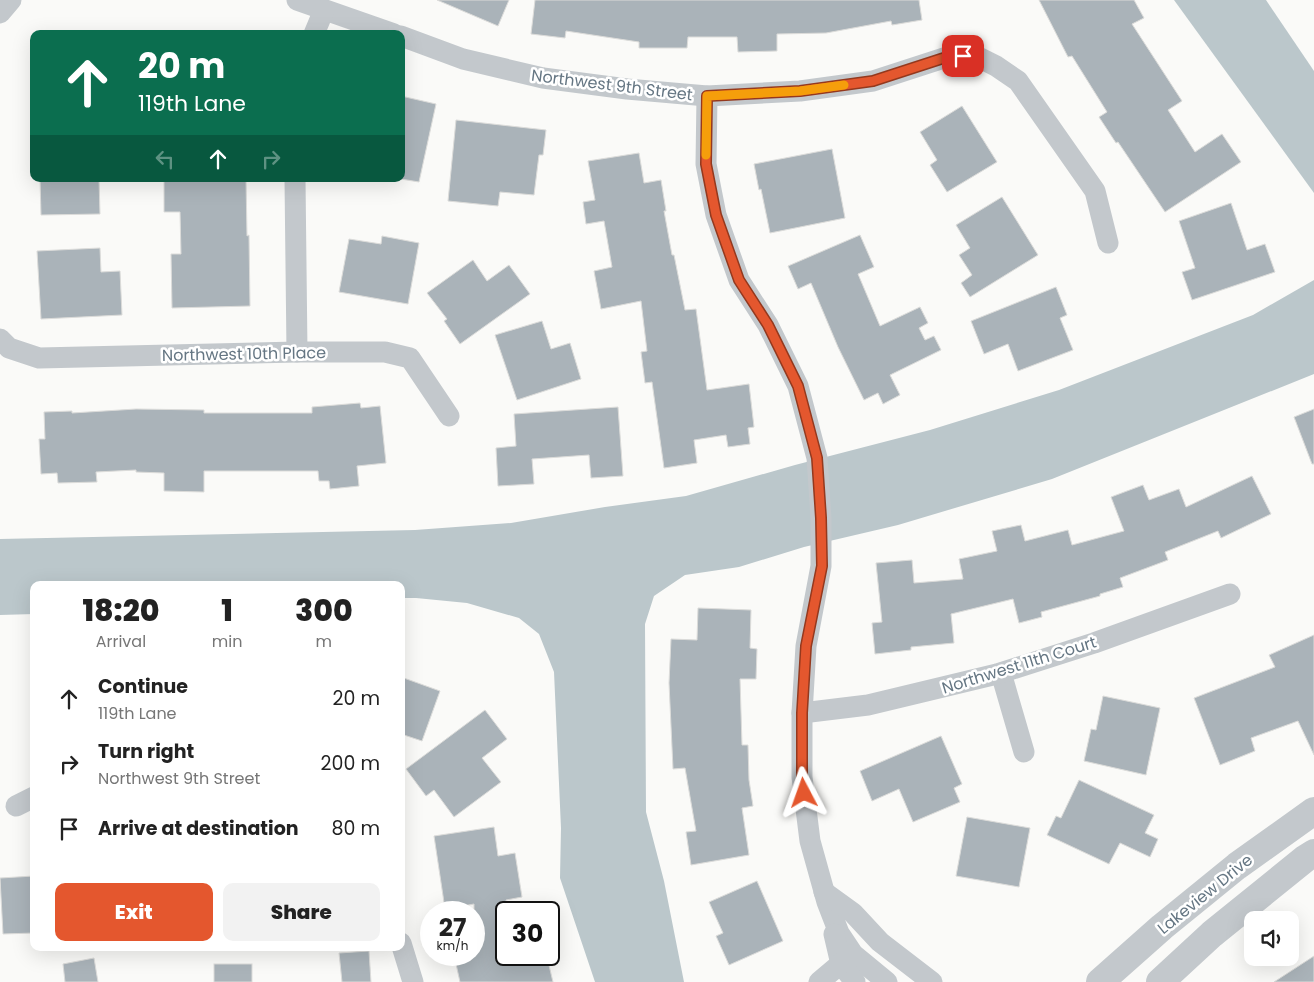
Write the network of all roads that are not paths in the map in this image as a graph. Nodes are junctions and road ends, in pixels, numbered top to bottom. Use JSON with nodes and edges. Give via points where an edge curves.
{"nodes":[{"id":1,"x":11,"y":0,"type":"edge"},
{"id":2,"x":297,"y":0,"type":"edge"},
{"id":3,"x":324,"y":10,"type":"junction"},
{"id":4,"x":0,"y":13,"type":"edge"},
{"id":5,"x":316,"y":30,"type":"edge"},
{"id":6,"x":382,"y":30,"type":"edge"},
{"id":7,"x":405,"y":37,"type":"edge"},
{"id":8,"x":707,"y":96,"type":"junction"},
{"id":9,"x":295,"y":182,"type":"edge"},
{"id":10,"x":1108,"y":243,"type":"dead end"},
{"id":11,"x":5,"y":343,"type":"edge"},
{"id":12,"x":297,"y":352,"type":"junction"},
{"id":13,"x":449,"y":416,"type":"dead end"},
{"id":14,"x":1230,"y":594,"type":"dead end"},
{"id":15,"x":1001,"y":673,"type":"junction"},
{"id":16,"x":802,"y":713,"type":"junction"},
{"id":17,"x":1024,"y":752,"type":"dead end"},
{"id":18,"x":1314,"y":811,"type":"edge"},
{"id":19,"x":1314,"y":853,"type":"edge"},
{"id":20,"x":825,"y":897,"type":"junction"},
{"id":21,"x":876,"y":938,"type":"junction"},
{"id":22,"x":403,"y":951,"type":"edge"},
{"id":23,"x":847,"y":959,"type":"junction"},
{"id":24,"x":413,"y":982,"type":"edge"},
{"id":25,"x":819,"y":982,"type":"edge"},
{"id":26,"x":855,"y":982,"type":"edge"},
{"id":27,"x":887,"y":982,"type":"edge"},
{"id":28,"x":932,"y":982,"type":"edge"},
{"id":29,"x":1100,"y":982,"type":"edge"},
{"id":30,"x":1160,"y":982,"type":"edge"}],
"edges":[{"from":1,"to":4,"type":"street"},
{"from":2,"to":3,"type":"street"},
{"from":3,"to":5,"type":"street"},
{"from":3,"to":6,"type":"street"},
{"from":7,"to":8,"type":"street","name":"Northwest 9th Street","via":[[463,59],[543,78]]},
{"from":8,"to":10,"type":"street","name":"Northwest 9th Street","via":[[800,91],[873,81],[950,56],[976,56],[1018,80],[1095,191]]},
{"from":8,"to":16,"type":"street","via":[[706,164],[716,215],[739,280],[768,325],[798,386],[817,458],[822,566],[806,646]]},
{"from":9,"to":12,"type":"street"},
{"from":11,"to":12,"type":"street","name":"Northwest 10th Place","via":[[39,358]]},
{"from":12,"to":13,"type":"street","name":"Northwest 10th Place","via":[[385,352],[410,358]]},
{"from":14,"to":15,"type":"street","name":"Northwest 11th Court"},
{"from":15,"to":16,"type":"street","name":"Northwest 11th Court","via":[[868,705]]},
{"from":15,"to":17,"type":"street"},
{"from":16,"to":20,"type":"street","via":[[802,777],[810,841]]},
{"from":18,"to":29,"type":"street","name":"Lakeview Drive","via":[[1237,866]]},
{"from":19,"to":30,"type":"street","via":[[1212,934]]},
{"from":20,"to":21,"type":"street","via":[[853,913]]},
{"from":20,"to":23,"type":"street"},
{"from":21,"to":23,"type":"street"},
{"from":21,"to":28,"type":"street"},
{"from":22,"to":24,"type":"street"},
{"from":23,"to":25,"type":"street"},
{"from":23,"to":26,"type":"street"},
{"from":23,"to":27,"type":"street"}]}
